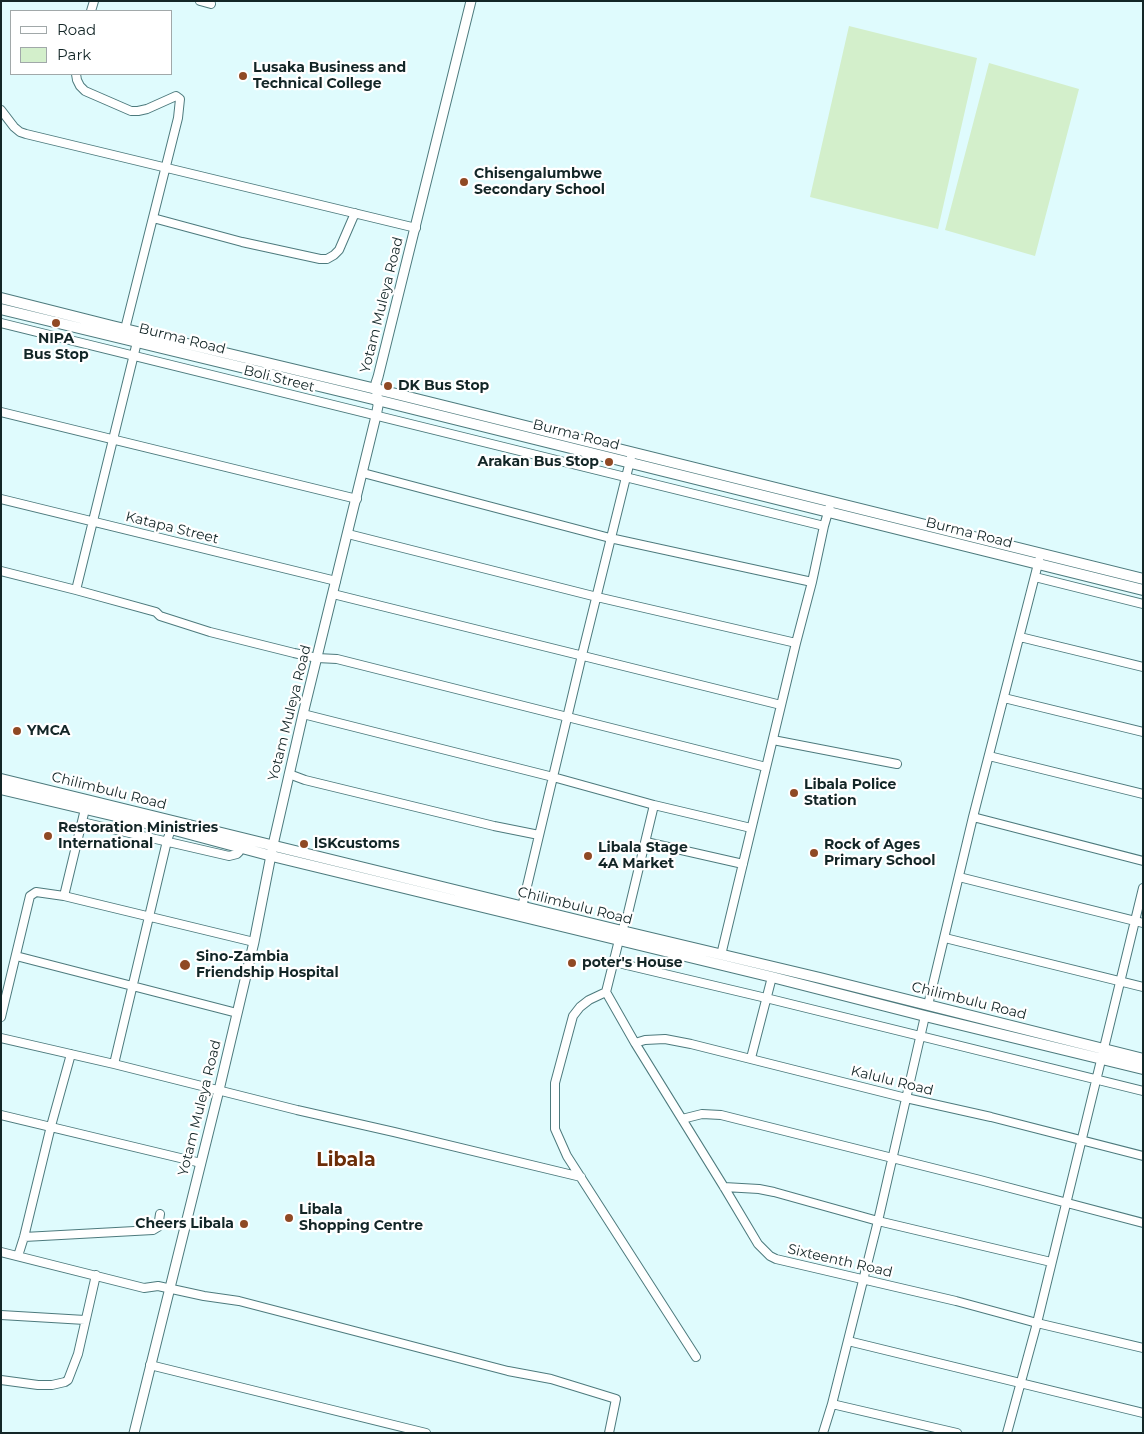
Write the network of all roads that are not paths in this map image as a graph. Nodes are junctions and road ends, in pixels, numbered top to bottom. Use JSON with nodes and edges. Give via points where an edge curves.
{"nodes":[{"id":1,"x":200,"y":1,"type":"edge"},
{"id":2,"x":471,"y":1,"type":"edge"},
{"id":3,"x":211,"y":4,"type":"dead end"},
{"id":4,"x":76,"y":75,"type":"edge"},
{"id":5,"x":1,"y":110,"type":"edge"},
{"id":6,"x":166,"y":168,"type":"junction"},
{"id":7,"x":355,"y":213,"type":"junction"},
{"id":8,"x":153,"y":218,"type":"junction"},
{"id":9,"x":416,"y":228,"type":"junction"},
{"id":10,"x":1,"y":298,"type":"edge"},
{"id":11,"x":1,"y":309,"type":"edge"},
{"id":12,"x":1,"y":323,"type":"edge"},
{"id":13,"x":124,"y":334,"type":"junction"},
{"id":14,"x":137,"y":342,"type":"junction"},
{"id":15,"x":133,"y":356,"type":"junction"},
{"id":16,"x":376,"y":389,"type":"junction"},
{"id":17,"x":378,"y":400,"type":"junction"},
{"id":18,"x":1,"y":412,"type":"edge"},
{"id":19,"x":376,"y":416,"type":"junction"},
{"id":20,"x":113,"y":439,"type":"junction"},
{"id":21,"x":631,"y":458,"type":"junction"},
{"id":22,"x":363,"y":473,"type":"junction"},
{"id":23,"x":626,"y":477,"type":"junction"},
{"id":24,"x":1,"y":499,"type":"edge"},
{"id":25,"x":357,"y":499,"type":"junction"},
{"id":26,"x":829,"y":507,"type":"junction"},
{"id":27,"x":92,"y":521,"type":"junction"},
{"id":28,"x":824,"y":526,"type":"junction"},
{"id":29,"x":348,"y":534,"type":"junction"},
{"id":30,"x":610,"y":538,"type":"junction"},
{"id":31,"x":1041,"y":553,"type":"junction"},
{"id":32,"x":1038,"y":565,"type":"junction"},
{"id":33,"x":1,"y":571,"type":"edge"},
{"id":34,"x":1035,"y":577,"type":"junction"},
{"id":35,"x":1143,"y":579,"type":"edge"},
{"id":36,"x":336,"y":581,"type":"junction"},
{"id":37,"x":812,"y":582,"type":"junction"},
{"id":38,"x":76,"y":590,"type":"junction"},
{"id":39,"x":1143,"y":590,"type":"edge"},
{"id":40,"x":333,"y":594,"type":"junction"},
{"id":41,"x":597,"y":597,"type":"junction"},
{"id":42,"x":1143,"y":604,"type":"edge"},
{"id":43,"x":1020,"y":637,"type":"junction"},
{"id":44,"x":796,"y":644,"type":"junction"},
{"id":45,"x":582,"y":655,"type":"junction"},
{"id":46,"x":317,"y":658,"type":"junction"},
{"id":47,"x":1143,"y":667,"type":"edge"},
{"id":48,"x":1004,"y":698,"type":"junction"},
{"id":49,"x":782,"y":705,"type":"junction"},
{"id":50,"x":303,"y":714,"type":"junction"},
{"id":51,"x":567,"y":717,"type":"junction"},
{"id":52,"x":1143,"y":732,"type":"edge"},
{"id":53,"x":773,"y":740,"type":"junction"},
{"id":54,"x":989,"y":756,"type":"junction"},
{"id":55,"x":897,"y":764,"type":"dead end"},
{"id":56,"x":766,"y":767,"type":"junction"},
{"id":57,"x":289,"y":774,"type":"junction"},
{"id":58,"x":553,"y":777,"type":"junction"},
{"id":59,"x":1,"y":779,"type":"edge"},
{"id":60,"x":1,"y":789,"type":"edge"},
{"id":61,"x":1143,"y":794,"type":"edge"},
{"id":62,"x":86,"y":804,"type":"junction"},
{"id":63,"x":654,"y":805,"type":"junction"},
{"id":64,"x":974,"y":817,"type":"junction"},
{"id":65,"x":82,"y":822,"type":"junction"},
{"id":66,"x":172,"y":825,"type":"junction"},
{"id":67,"x":751,"y":828,"type":"junction"},
{"id":68,"x":539,"y":835,"type":"junction"},
{"id":69,"x":167,"y":842,"type":"junction"},
{"id":70,"x":646,"y":842,"type":"junction"},
{"id":71,"x":240,"y":847,"type":"junction"},
{"id":72,"x":273,"y":851,"type":"junction"},
{"id":73,"x":1143,"y":861,"type":"edge"},
{"id":74,"x":743,"y":864,"type":"junction"},
{"id":75,"x":959,"y":877,"type":"junction"},
{"id":76,"x":1143,"y":888,"type":"edge"},
{"id":77,"x":64,"y":896,"type":"junction"},
{"id":78,"x":522,"y":907,"type":"junction"},
{"id":79,"x":149,"y":917,"type":"junction"},
{"id":80,"x":1139,"y":922,"type":"edge"},
{"id":81,"x":620,"y":936,"type":"junction"},
{"id":82,"x":944,"y":938,"type":"junction"},
{"id":83,"x":254,"y":942,"type":"junction"},
{"id":84,"x":721,"y":955,"type":"junction"},
{"id":85,"x":16,"y":956,"type":"junction"},
{"id":86,"x":614,"y":962,"type":"junction"},
{"id":87,"x":772,"y":976,"type":"junction"},
{"id":88,"x":1120,"y":981,"type":"junction"},
{"id":89,"x":133,"y":986,"type":"junction"},
{"id":90,"x":1143,"y":987,"type":"edge"},
{"id":91,"x":606,"y":992,"type":"junction"},
{"id":92,"x":766,"y":998,"type":"junction"},
{"id":93,"x":928,"y":1005,"type":"junction"},
{"id":94,"x":237,"y":1013,"type":"junction"},
{"id":95,"x":925,"y":1016,"type":"junction"},
{"id":96,"x":1,"y":1017,"type":"edge"},
{"id":97,"x":921,"y":1036,"type":"junction"},
{"id":98,"x":1,"y":1038,"type":"edge"},
{"id":99,"x":635,"y":1043,"type":"junction"},
{"id":100,"x":71,"y":1054,"type":"junction"},
{"id":101,"x":1102,"y":1054,"type":"junction"},
{"id":102,"x":751,"y":1058,"type":"junction"},
{"id":103,"x":1143,"y":1059,"type":"edge"},
{"id":104,"x":114,"y":1064,"type":"junction"},
{"id":105,"x":1143,"y":1069,"type":"edge"},
{"id":106,"x":1096,"y":1080,"type":"junction"},
{"id":107,"x":219,"y":1090,"type":"junction"},
{"id":108,"x":1143,"y":1091,"type":"edge"},
{"id":109,"x":906,"y":1098,"type":"junction"},
{"id":110,"x":1,"y":1115,"type":"edge"},
{"id":111,"x":682,"y":1119,"type":"junction"},
{"id":112,"x":51,"y":1126,"type":"junction"},
{"id":113,"x":1081,"y":1139,"type":"junction"},
{"id":114,"x":1143,"y":1156,"type":"edge"},
{"id":115,"x":892,"y":1158,"type":"junction"},
{"id":116,"x":201,"y":1163,"type":"junction"},
{"id":117,"x":580,"y":1177,"type":"junction"},
{"id":118,"x":724,"y":1187,"type":"junction"},
{"id":119,"x":1066,"y":1203,"type":"junction"},
{"id":120,"x":160,"y":1214,"type":"dead end"},
{"id":121,"x":878,"y":1221,"type":"junction"},
{"id":122,"x":1143,"y":1223,"type":"edge"},
{"id":123,"x":24,"y":1236,"type":"junction"},
{"id":124,"x":1,"y":1252,"type":"edge"},
{"id":125,"x":18,"y":1256,"type":"junction"},
{"id":126,"x":1051,"y":1262,"type":"junction"},
{"id":127,"x":96,"y":1275,"type":"junction"},
{"id":128,"x":863,"y":1279,"type":"junction"},
{"id":129,"x":169,"y":1289,"type":"junction"},
{"id":130,"x":1,"y":1315,"type":"edge"},
{"id":131,"x":85,"y":1320,"type":"junction"},
{"id":132,"x":1036,"y":1323,"type":"junction"},
{"id":133,"x":848,"y":1341,"type":"junction"},
{"id":134,"x":1143,"y":1348,"type":"edge"},
{"id":135,"x":696,"y":1358,"type":"dead end"},
{"id":136,"x":150,"y":1365,"type":"junction"},
{"id":137,"x":1,"y":1380,"type":"edge"},
{"id":138,"x":1020,"y":1382,"type":"junction"},
{"id":139,"x":832,"y":1404,"type":"junction"},
{"id":140,"x":1143,"y":1413,"type":"edge"},
{"id":141,"x":390,"y":1424,"type":"junction"},
{"id":142,"x":134,"y":1433,"type":"edge"},
{"id":143,"x":388,"y":1433,"type":"edge"},
{"id":144,"x":426,"y":1433,"type":"edge"},
{"id":145,"x":609,"y":1433,"type":"edge"},
{"id":146,"x":823,"y":1433,"type":"edge"},
{"id":147,"x":957,"y":1433,"type":"edge"},
{"id":148,"x":1007,"y":1433,"type":"edge"}],
"edges":[{"from":1,"to":3,"type":"street"},
{"from":2,"to":9,"type":"street","name":"Yotam Muleya Road"},
{"from":4,"to":6,"type":"street","via":[[85,91],[131,111],[147,109],[176,96],[180,98]]},
{"from":5,"to":6,"type":"street","via":[[20,132]]},
{"from":6,"to":7,"type":"street"},
{"from":6,"to":8,"type":"street"},
{"from":7,"to":8,"type":"street","via":[[339,250],[327,259],[242,242]]},
{"from":7,"to":9,"type":"street"},
{"from":8,"to":13,"type":"street"},
{"from":9,"to":16,"type":"street","name":"Yotam Muleya Road"},
{"from":10,"to":13,"type":"main road","name":"Burma Road"},
{"from":11,"to":13,"type":"main road","name":"Burma Road"},
{"from":12,"to":15,"type":"street","name":"Boli Street"},
{"from":13,"to":14,"type":"main road","name":"Burma Road"},
{"from":13,"to":16,"type":"main road","name":"Burma Road"},
{"from":14,"to":15,"type":"street"},
{"from":14,"to":17,"type":"main road","name":"Burma Road"},
{"from":15,"to":19,"type":"street","name":"Boli Street"},
{"from":15,"to":20,"type":"street"},
{"from":16,"to":17,"type":"street","name":"Yotam Muleya Road"},
{"from":16,"to":21,"type":"main road","name":"Burma Road"},
{"from":17,"to":19,"type":"street","name":"Yotam Muleya Road"},
{"from":17,"to":21,"type":"main road","name":"Burma Road"},
{"from":18,"to":20,"type":"street"},
{"from":19,"to":22,"type":"street","name":"Yotam Muleya Road"},
{"from":19,"to":23,"type":"street","name":"Boli Street"},
{"from":20,"to":25,"type":"street"},
{"from":20,"to":27,"type":"street"},
{"from":21,"to":23,"type":"street"},
{"from":21,"to":26,"type":"main road","name":"Burma Road"},
{"from":22,"to":25,"type":"street","name":"Yotam Muleya Road"},
{"from":22,"to":30,"type":"street"},
{"from":23,"to":28,"type":"street","name":"Boli Street"},
{"from":23,"to":30,"type":"street"},
{"from":24,"to":27,"type":"street","name":"Katapa Street"},
{"from":25,"to":29,"type":"street","name":"Yotam Muleya Road"},
{"from":26,"to":28,"type":"street"},
{"from":26,"to":31,"type":"main road","name":"Burma Road"},
{"from":26,"to":32,"type":"main road","name":"Burma Road"},
{"from":27,"to":36,"type":"street","name":"Katapa Street"},
{"from":27,"to":38,"type":"street"},
{"from":28,"to":37,"type":"street"},
{"from":29,"to":36,"type":"street","name":"Yotam Muleya Road"},
{"from":29,"to":41,"type":"street"},
{"from":30,"to":37,"type":"street"},
{"from":30,"to":41,"type":"street"},
{"from":31,"to":32,"type":"street"},
{"from":31,"to":35,"type":"main road","name":"Burma Road"},
{"from":32,"to":34,"type":"street"},
{"from":32,"to":39,"type":"main road","name":"Burma Road"},
{"from":33,"to":38,"type":"street"},
{"from":34,"to":42,"type":"street"},
{"from":34,"to":43,"type":"street"},
{"from":36,"to":40,"type":"street","name":"Yotam Muleya Road"},
{"from":37,"to":44,"type":"street"},
{"from":38,"to":46,"type":"street","via":[[156,612],[210,632]]},
{"from":40,"to":45,"type":"street"},
{"from":40,"to":46,"type":"street","name":"Yotam Muleya Road"},
{"from":41,"to":44,"type":"street"},
{"from":41,"to":45,"type":"street"},
{"from":43,"to":47,"type":"street"},
{"from":43,"to":48,"type":"street"},
{"from":44,"to":49,"type":"street"},
{"from":45,"to":49,"type":"street"},
{"from":45,"to":51,"type":"street"},
{"from":46,"to":50,"type":"street","name":"Yotam Muleya Road"},
{"from":46,"to":51,"type":"street","via":[[336,659]]},
{"from":48,"to":52,"type":"street"},
{"from":48,"to":54,"type":"street"},
{"from":49,"to":53,"type":"street"},
{"from":50,"to":57,"type":"street","name":"Yotam Muleya Road"},
{"from":50,"to":58,"type":"street"},
{"from":51,"to":56,"type":"street"},
{"from":51,"to":58,"type":"street"},
{"from":53,"to":55,"type":"street"},
{"from":53,"to":56,"type":"street"},
{"from":54,"to":61,"type":"street"},
{"from":54,"to":64,"type":"street"},
{"from":56,"to":67,"type":"street"},
{"from":57,"to":68,"type":"street"},
{"from":57,"to":72,"type":"street","name":"Yotam Muleya Road"},
{"from":58,"to":63,"type":"street"},
{"from":58,"to":68,"type":"street"},
{"from":59,"to":62,"type":"main road","name":"Chilimbulu Road"},
{"from":60,"to":62,"type":"main road","name":"Chilimbulu Road"},
{"from":62,"to":65,"type":"street"},
{"from":62,"to":66,"type":"main road","name":"Chilimbulu Road"},
{"from":63,"to":67,"type":"street"},
{"from":63,"to":70,"type":"street"},
{"from":64,"to":73,"type":"street"},
{"from":64,"to":75,"type":"street"},
{"from":65,"to":69,"type":"street"},
{"from":65,"to":77,"type":"street"},
{"from":66,"to":69,"type":"street"},
{"from":66,"to":71,"type":"main road","name":"Chilimbulu Road"},
{"from":66,"to":72,"type":"main road","name":"Chilimbulu Road"},
{"from":67,"to":74,"type":"street"},
{"from":68,"to":78,"type":"street"},
{"from":69,"to":71,"type":"street","via":[[229,856],[237,854]]},
{"from":69,"to":79,"type":"street"},
{"from":70,"to":74,"type":"street"},
{"from":70,"to":81,"type":"street"},
{"from":71,"to":72,"type":"main road","name":"Chilimbulu Road"},
{"from":72,"to":78,"type":"main road","name":"Chilimbulu Road"},
{"from":72,"to":81,"type":"main road","name":"Chilimbulu Road"},
{"from":72,"to":83,"type":"street","name":"Yotam Muleya Road"},
{"from":74,"to":84,"type":"street"},
{"from":75,"to":80,"type":"street"},
{"from":75,"to":82,"type":"street"},
{"from":76,"to":80,"type":"street"},
{"from":77,"to":79,"type":"street"},
{"from":77,"to":85,"type":"street","via":[[39,892],[30,896]]},
{"from":78,"to":81,"type":"main road","name":"Chilimbulu Road"},
{"from":79,"to":83,"type":"street"},
{"from":79,"to":89,"type":"street"},
{"from":80,"to":88,"type":"street"},
{"from":81,"to":84,"type":"main road","name":"Chilimbulu Road"},
{"from":81,"to":86,"type":"street"},
{"from":81,"to":87,"type":"main road","name":"Chilimbulu Road"},
{"from":82,"to":88,"type":"street"},
{"from":82,"to":93,"type":"street"},
{"from":83,"to":94,"type":"street","name":"Yotam Muleya Road"},
{"from":84,"to":93,"type":"main road","name":"Chilimbulu Road"},
{"from":85,"to":89,"type":"street"},
{"from":85,"to":96,"type":"street"},
{"from":86,"to":91,"type":"street"},
{"from":86,"to":92,"type":"street"},
{"from":87,"to":92,"type":"street"},
{"from":87,"to":95,"type":"main road","name":"Chilimbulu Road"},
{"from":88,"to":90,"type":"street"},
{"from":88,"to":101,"type":"street"},
{"from":89,"to":94,"type":"street"},
{"from":89,"to":104,"type":"street"},
{"from":91,"to":99,"type":"street","name":"Sixteenth Road"},
{"from":91,"to":117,"type":"street","via":[[589,1000],[573,1016],[555,1083],[555,1129]]},
{"from":92,"to":97,"type":"street"},
{"from":92,"to":102,"type":"street"},
{"from":93,"to":101,"type":"main road","name":"Chilimbulu Road"},
{"from":94,"to":107,"type":"street","name":"Yotam Muleya Road"},
{"from":95,"to":97,"type":"street"},
{"from":95,"to":101,"type":"main road","name":"Chilimbulu Road"},
{"from":97,"to":106,"type":"street"},
{"from":97,"to":109,"type":"street"},
{"from":98,"to":100,"type":"street"},
{"from":99,"to":102,"type":"street","name":"Kalulu Road","via":[[665,1039]]},
{"from":99,"to":111,"type":"street","name":"Sixteenth Road"},
{"from":100,"to":104,"type":"street"},
{"from":100,"to":112,"type":"street"},
{"from":101,"to":103,"type":"main road","name":"Chilimbulu Road"},
{"from":101,"to":105,"type":"main road","name":"Chilimbulu Road"},
{"from":101,"to":106,"type":"street"},
{"from":102,"to":109,"type":"street","name":"Kalulu Road"},
{"from":104,"to":107,"type":"street"},
{"from":106,"to":108,"type":"street"},
{"from":106,"to":113,"type":"street"},
{"from":107,"to":116,"type":"street","name":"Yotam Muleya Road"},
{"from":107,"to":117,"type":"street"},
{"from":109,"to":113,"type":"street","name":"Kalulu Road"},
{"from":109,"to":115,"type":"street"},
{"from":110,"to":112,"type":"street"},
{"from":111,"to":115,"type":"street","via":[[702,1114],[721,1115]]},
{"from":111,"to":118,"type":"street","name":"Sixteenth Road"},
{"from":112,"to":116,"type":"street"},
{"from":112,"to":123,"type":"street"},
{"from":113,"to":114,"type":"street","name":"Kalulu Road"},
{"from":113,"to":119,"type":"street"},
{"from":115,"to":119,"type":"street"},
{"from":115,"to":121,"type":"street"},
{"from":116,"to":129,"type":"street","name":"Yotam Muleya Road"},
{"from":117,"to":135,"type":"street"},
{"from":118,"to":121,"type":"street","via":[[774,1192]]},
{"from":118,"to":128,"type":"street","name":"Sixteenth Road","via":[[758,1244],[770,1256]]},
{"from":119,"to":122,"type":"street"},
{"from":119,"to":126,"type":"street"},
{"from":120,"to":123,"type":"street","via":[[158,1227],[153,1230]]},
{"from":121,"to":126,"type":"street"},
{"from":121,"to":128,"type":"street"},
{"from":123,"to":125,"type":"street"},
{"from":124,"to":125,"type":"street"},
{"from":125,"to":127,"type":"street"},
{"from":126,"to":132,"type":"street"},
{"from":127,"to":129,"type":"street","via":[[144,1288]]},
{"from":127,"to":131,"type":"street"},
{"from":128,"to":132,"type":"street","name":"Sixteenth Road"},
{"from":128,"to":133,"type":"street"},
{"from":129,"to":136,"type":"street","name":"Yotam Muleya Road"},
{"from":129,"to":145,"type":"street","via":[[239,1301],[508,1371],[551,1378],[616,1399]]},
{"from":130,"to":131,"type":"street"},
{"from":131,"to":137,"type":"street","via":[[78,1354],[68,1380],[38,1385]]},
{"from":132,"to":134,"type":"street","name":"Sixteenth Road"},
{"from":132,"to":138,"type":"street"},
{"from":133,"to":138,"type":"street"},
{"from":133,"to":139,"type":"street"},
{"from":136,"to":141,"type":"street"},
{"from":136,"to":142,"type":"street","name":"Yotam Muleya Road"},
{"from":138,"to":140,"type":"street"},
{"from":138,"to":148,"type":"street"},
{"from":139,"to":146,"type":"street"},
{"from":139,"to":147,"type":"street"},
{"from":141,"to":143,"type":"street"},
{"from":141,"to":144,"type":"street"}]}
